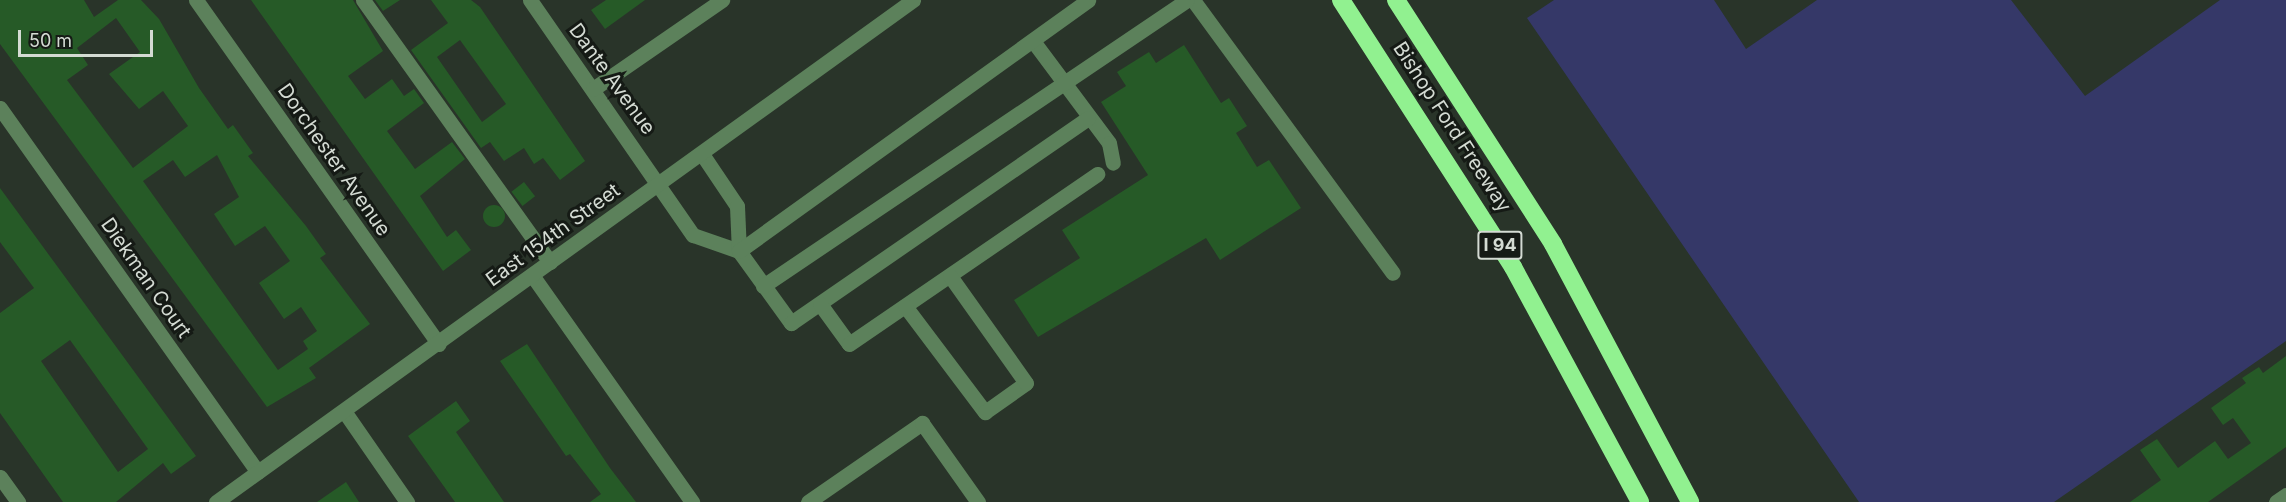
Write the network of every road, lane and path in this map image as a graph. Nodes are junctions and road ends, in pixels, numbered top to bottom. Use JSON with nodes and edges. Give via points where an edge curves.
{"nodes":[{"id":1,"x":196,"y":0,"type":"edge"},
{"id":2,"x":363,"y":0,"type":"edge"},
{"id":3,"x":530,"y":0,"type":"edge"},
{"id":4,"x":722,"y":0,"type":"edge"},
{"id":5,"x":913,"y":0,"type":"edge"},
{"id":6,"x":1088,"y":0,"type":"edge"},
{"id":7,"x":1187,"y":0,"type":"edge"},
{"id":8,"x":1193,"y":0,"type":"edge"},
{"id":9,"x":1341,"y":0,"type":"edge"},
{"id":10,"x":1396,"y":0,"type":"edge"},
{"id":11,"x":1033,"y":41,"type":"junction"},
{"id":12,"x":1063,"y":84,"type":"junction"},
{"id":13,"x":593,"y":89,"type":"junction"},
{"id":14,"x":0,"y":108,"type":"edge"},
{"id":15,"x":1088,"y":118,"type":"junction"},
{"id":16,"x":702,"y":154,"type":"junction"},
{"id":17,"x":1113,"y":162,"type":"dead end"},
{"id":18,"x":1097,"y":174,"type":"dead end"},
{"id":19,"x":660,"y":183,"type":"junction"},
{"id":20,"x":740,"y":251,"type":"junction"},
{"id":21,"x":550,"y":262,"type":"junction"},
{"id":22,"x":1393,"y":273,"type":"dead end"},
{"id":23,"x":532,"y":275,"type":"junction"},
{"id":24,"x":950,"y":276,"type":"junction"},
{"id":25,"x":763,"y":286,"type":"junction"},
{"id":26,"x":820,"y":304,"type":"junction"},
{"id":27,"x":905,"y":306,"type":"junction"},
{"id":28,"x":439,"y":344,"type":"junction"},
{"id":29,"x":344,"y":411,"type":"junction"},
{"id":30,"x":258,"y":471,"type":"junction"},
{"id":31,"x":0,"y":477,"type":"edge"},
{"id":32,"x":2286,"y":495,"type":"edge"},
{"id":33,"x":18,"y":502,"type":"edge"},
{"id":34,"x":216,"y":502,"type":"edge"},
{"id":35,"x":407,"y":502,"type":"edge"},
{"id":36,"x":692,"y":502,"type":"edge"},
{"id":37,"x":808,"y":502,"type":"edge"},
{"id":38,"x":978,"y":502,"type":"edge"},
{"id":39,"x":1640,"y":502,"type":"edge"},
{"id":40,"x":1690,"y":502,"type":"edge"},
{"id":41,"x":2276,"y":502,"type":"edge"}],
"edges":[{"from":1,"to":28,"type":"street","name":"Dorchester Avenue"},
{"from":2,"to":21,"type":"street"},
{"from":3,"to":13,"type":"street","name":"Dante Avenue"},
{"from":4,"to":13,"type":"street"},
{"from":5,"to":16,"type":"street","name":"East 154th Street"},
{"from":6,"to":11,"type":"street"},
{"from":7,"to":12,"type":"street"},
{"from":8,"to":22,"type":"street"},
{"from":9,"to":39,"type":"highway","name":"Bishop Ford Freeway","number":"I 94","via":[[1513,267]]},
{"from":10,"to":40,"type":"highway","name":"Bishop Ford Freeway","number":"I 94","via":[[1553,244]]},
{"from":11,"to":12,"type":"street"},
{"from":11,"to":20,"type":"street"},
{"from":12,"to":15,"type":"street"},
{"from":12,"to":25,"type":"street"},
{"from":13,"to":19,"type":"street","name":"Dante Avenue"},
{"from":14,"to":30,"type":"street","name":"Diekman Court"},
{"from":15,"to":17,"type":"street","via":[[1109,143]]},
{"from":15,"to":26,"type":"street"},
{"from":16,"to":19,"type":"street","name":"East 154th Street"},
{"from":16,"to":20,"type":"street","via":[[737,206]]},
{"from":18,"to":24,"type":"street"},
{"from":19,"to":20,"type":"street","name":"Dante Avenue","via":[[693,235]]},
{"from":19,"to":21,"type":"street","name":"East 154th Street"},
{"from":20,"to":25,"type":"street"},
{"from":21,"to":23,"type":"street","name":"East 154th Street"},
{"from":23,"to":28,"type":"street","name":"East 154th Street"},
{"from":23,"to":36,"type":"street"},
{"from":24,"to":27,"type":"street"},
{"from":24,"to":27,"type":"street","via":[[1026,383],[984,412]]},
{"from":25,"to":26,"type":"street","via":[[791,323]]},
{"from":26,"to":27,"type":"street","via":[[849,344]]},
{"from":28,"to":29,"type":"street","name":"East 154th Street"},
{"from":29,"to":30,"type":"street","name":"East 154th Street"},
{"from":29,"to":35,"type":"street"},
{"from":30,"to":34,"type":"street","name":"East 154th Street"},
{"from":31,"to":33,"type":"street"},
{"from":32,"to":41,"type":"street"},
{"from":37,"to":38,"type":"street","via":[[922,423]]}]}
